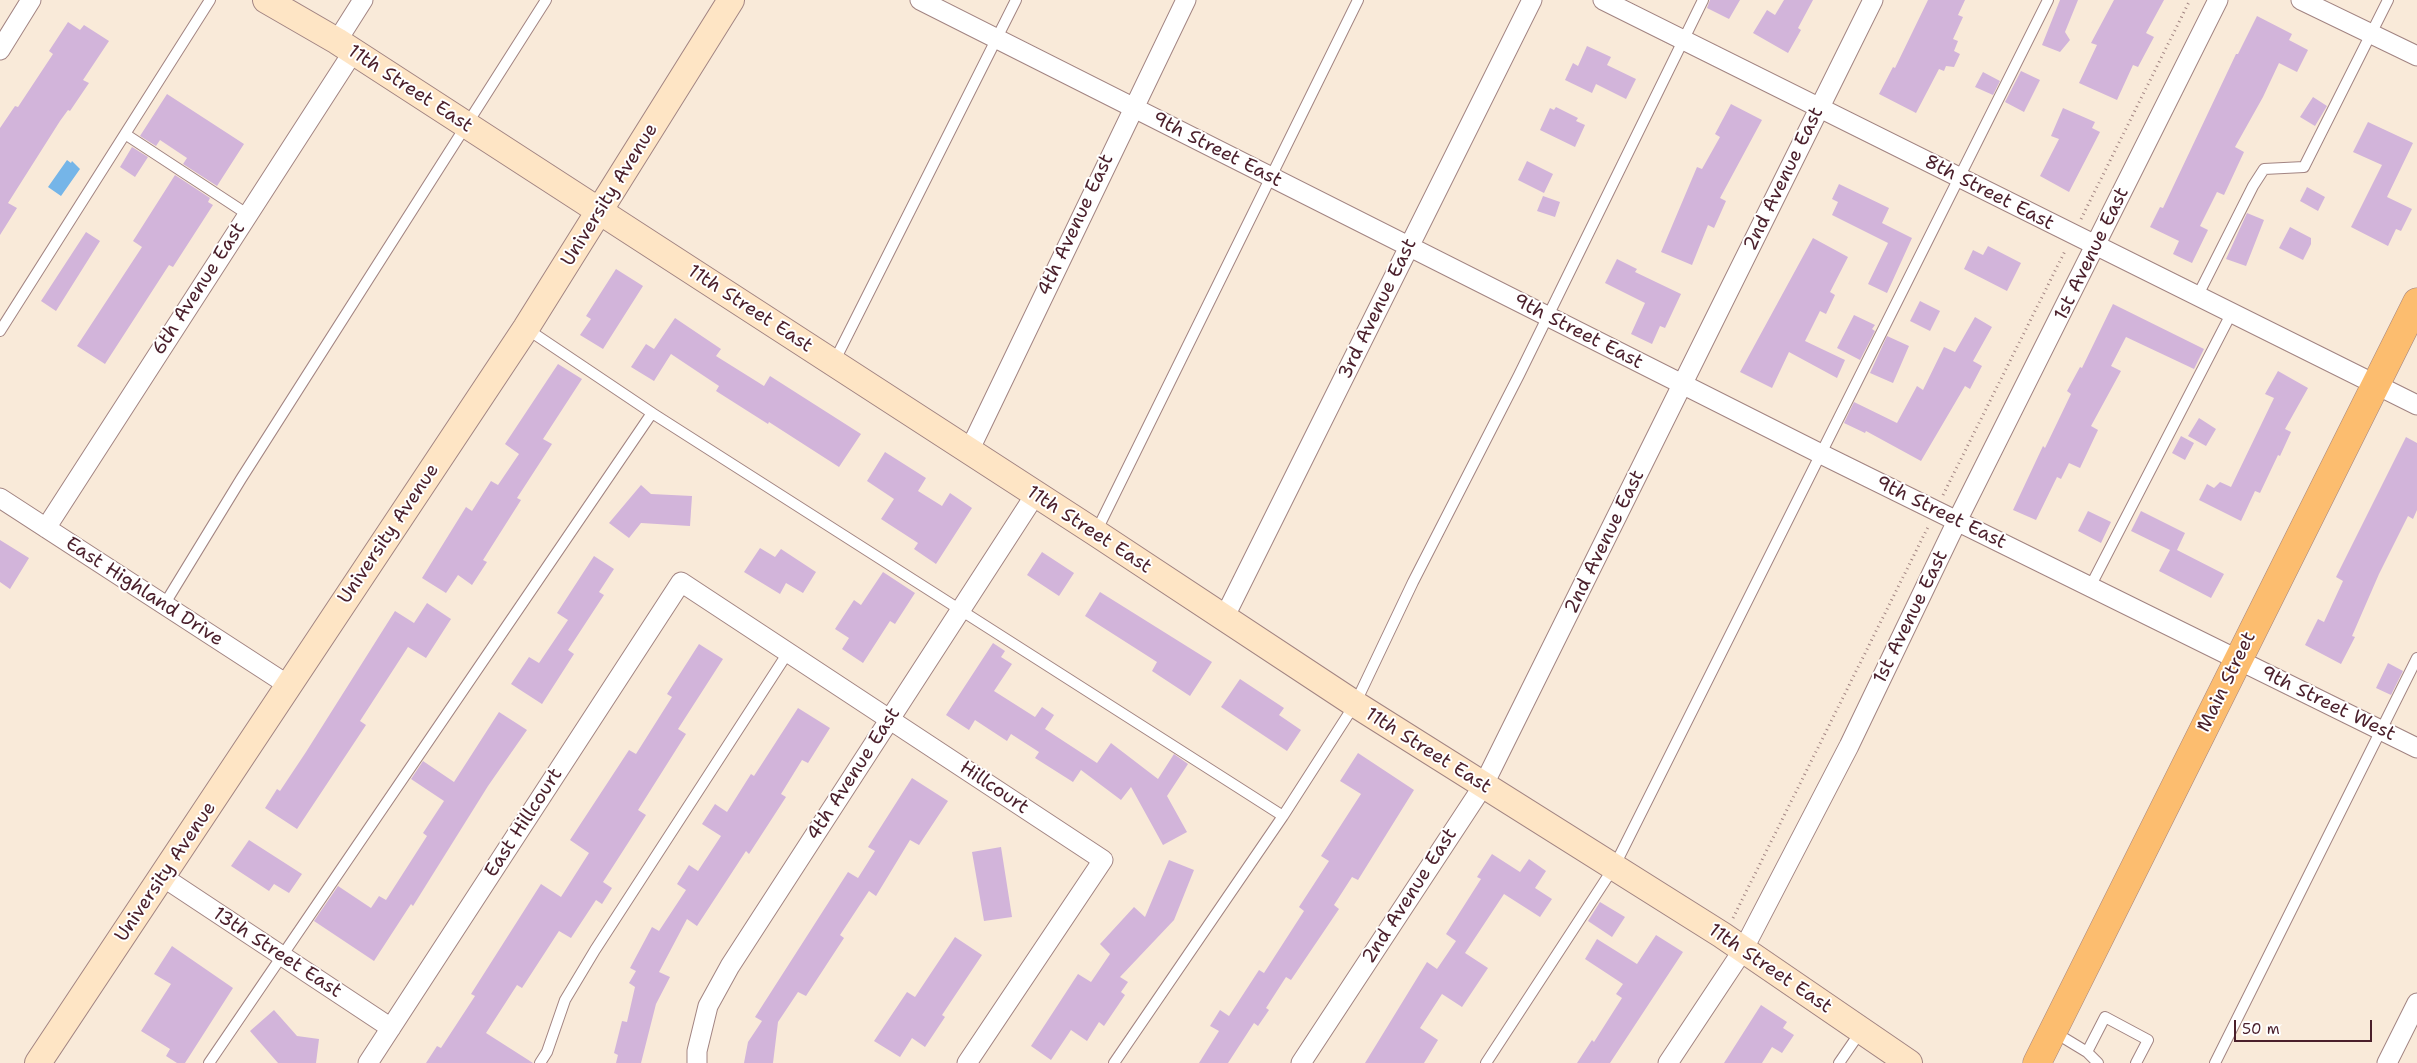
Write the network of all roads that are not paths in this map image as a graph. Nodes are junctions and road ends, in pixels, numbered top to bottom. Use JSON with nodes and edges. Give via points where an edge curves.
{"nodes":[{"id":1,"x":31,"y":0,"type":"edge"},
{"id":2,"x":210,"y":0,"type":"edge"},
{"id":3,"x":266,"y":0,"type":"edge"},
{"id":4,"x":363,"y":0,"type":"edge"},
{"id":5,"x":546,"y":0,"type":"edge"},
{"id":6,"x":731,"y":0,"type":"edge"},
{"id":7,"x":920,"y":0,"type":"edge"},
{"id":8,"x":1016,"y":0,"type":"edge"},
{"id":9,"x":1186,"y":0,"type":"edge"},
{"id":10,"x":1358,"y":0,"type":"edge"},
{"id":11,"x":1532,"y":0,"type":"edge"},
{"id":12,"x":1603,"y":0,"type":"edge"},
{"id":13,"x":1703,"y":0,"type":"edge"},
{"id":14,"x":1873,"y":0,"type":"edge"},
{"id":15,"x":2048,"y":0,"type":"edge"},
{"id":16,"x":2218,"y":0,"type":"edge"},
{"id":17,"x":2301,"y":0,"type":"edge"},
{"id":18,"x":2388,"y":0,"type":"edge"},
{"id":19,"x":2371,"y":34,"type":"junction"},
{"id":20,"x":997,"y":39,"type":"junction"},
{"id":21,"x":1684,"y":40,"type":"junction"},
{"id":22,"x":345,"y":46,"type":"junction"},
{"id":23,"x":0,"y":50,"type":"edge"},
{"id":24,"x":2417,"y":56,"type":"edge"},
{"id":25,"x":1132,"y":107,"type":"junction"},
{"id":26,"x":1819,"y":108,"type":"junction"},
{"id":27,"x":466,"y":125,"type":"junction"},
{"id":28,"x":125,"y":134,"type":"junction"},
{"id":29,"x":1270,"y":177,"type":"junction"},
{"id":30,"x":1958,"y":177,"type":"junction"},
{"id":31,"x":599,"y":211,"type":"junction"},
{"id":32,"x":247,"y":214,"type":"junction"},
{"id":33,"x":1409,"y":246,"type":"junction"},
{"id":34,"x":2096,"y":246,"type":"junction"},
{"id":35,"x":2197,"y":297,"type":"junction"},
{"id":36,"x":2417,"y":302,"type":"edge"},
{"id":37,"x":2231,"y":314,"type":"junction"},
{"id":38,"x":1548,"y":316,"type":"junction"},
{"id":39,"x":526,"y":328,"type":"junction"},
{"id":40,"x":0,"y":331,"type":"edge"},
{"id":41,"x":834,"y":363,"type":"junction"},
{"id":42,"x":1683,"y":384,"type":"junction"},
{"id":43,"x":2375,"y":385,"type":"junction"},
{"id":44,"x":2417,"y":405,"type":"edge"},
{"id":45,"x":652,"y":413,"type":"junction"},
{"id":46,"x":969,"y":451,"type":"junction"},
{"id":47,"x":1821,"y":454,"type":"junction"},
{"id":48,"x":1035,"y":495,"type":"junction"},
{"id":49,"x":0,"y":498,"type":"edge"},
{"id":50,"x":1957,"y":521,"type":"junction"},
{"id":51,"x":46,"y":528,"type":"junction"},
{"id":52,"x":1096,"y":533,"type":"junction"},
{"id":53,"x":681,"y":582,"type":"joint"},
{"id":54,"x":2090,"y":587,"type":"junction"},
{"id":55,"x":164,"y":605,"type":"junction"},
{"id":56,"x":961,"y":608,"type":"junction"},
{"id":57,"x":1224,"y":618,"type":"junction"},
{"id":58,"x":788,"y":651,"type":"junction"},
{"id":59,"x":2417,"y":658,"type":"edge"},
{"id":60,"x":2238,"y":660,"type":"junction"},
{"id":61,"x":288,"y":685,"type":"junction"},
{"id":62,"x":1355,"y":704,"type":"junction"},
{"id":63,"x":890,"y":719,"type":"junction"},
{"id":64,"x":2382,"y":730,"type":"junction"},
{"id":65,"x":2417,"y":748,"type":"edge"},
{"id":66,"x":1483,"y":786,"type":"junction"},
{"id":67,"x":1283,"y":816,"type":"junction"},
{"id":68,"x":1614,"y":866,"type":"junction"},
{"id":69,"x":163,"y":877,"type":"junction"},
{"id":70,"x":1743,"y":950,"type":"junction"},
{"id":71,"x":282,"y":956,"type":"junction"},
{"id":72,"x":2417,"y":1003,"type":"edge"},
{"id":73,"x":391,"y":1028,"type":"junction"},
{"id":74,"x":1861,"y":1031,"type":"junction"},
{"id":75,"x":2053,"y":1031,"type":"junction"},
{"id":76,"x":2087,"y":1052,"type":"junction"},
{"id":77,"x":38,"y":1063,"type":"edge"},
{"id":78,"x":209,"y":1063,"type":"edge"},
{"id":79,"x":368,"y":1063,"type":"edge"},
{"id":80,"x":540,"y":1063,"type":"edge"},
{"id":81,"x":697,"y":1063,"type":"edge"},
{"id":82,"x":967,"y":1063,"type":"edge"},
{"id":83,"x":1114,"y":1063,"type":"edge"},
{"id":84,"x":1301,"y":1063,"type":"edge"},
{"id":85,"x":1486,"y":1063,"type":"edge"},
{"id":86,"x":1668,"y":1063,"type":"edge"},
{"id":87,"x":1839,"y":1063,"type":"edge"},
{"id":88,"x":1909,"y":1063,"type":"edge"},
{"id":89,"x":2037,"y":1063,"type":"edge"},
{"id":90,"x":2098,"y":1063,"type":"edge"},
{"id":91,"x":2136,"y":1063,"type":"edge"},
{"id":92,"x":2216,"y":1063,"type":"edge"},
{"id":93,"x":2387,"y":1063,"type":"edge"}],
"edges":[{"from":1,"to":23,"type":"street"},
{"from":2,"to":28,"type":"lane"},
{"from":3,"to":22,"type":"street","name":"11th Street East"},
{"from":4,"to":22,"type":"street","name":"6th Avenue East"},
{"from":5,"to":27,"type":"lane"},
{"from":6,"to":31,"type":"street","name":"University Avenue"},
{"from":7,"to":20,"type":"street","name":"9th Street East"},
{"from":8,"to":20,"type":"lane"},
{"from":9,"to":25,"type":"street","name":"4th Avenue East"},
{"from":10,"to":29,"type":"lane"},
{"from":11,"to":33,"type":"street","name":"3rd Avenue East"},
{"from":12,"to":21,"type":"street","name":"8th Street East"},
{"from":13,"to":21,"type":"lane"},
{"from":14,"to":26,"type":"street","name":"2nd Avenue East"},
{"from":15,"to":30,"type":"lane"},
{"from":16,"to":34,"type":"street","name":"1st Avenue East"},
{"from":17,"to":19,"type":"street"},
{"from":18,"to":19,"type":"lane"},
{"from":19,"to":24,"type":"street"},
{"from":19,"to":35,"type":"lane","via":[[2304,167],[2264,169]]},
{"from":20,"to":25,"type":"street","name":"9th Street East"},
{"from":20,"to":41,"type":"lane"},
{"from":21,"to":26,"type":"street","name":"8th Street East"},
{"from":21,"to":38,"type":"lane"},
{"from":22,"to":27,"type":"street","name":"11th Street East"},
{"from":22,"to":32,"type":"street","name":"6th Avenue East"},
{"from":25,"to":29,"type":"street","name":"9th Street East"},
{"from":25,"to":46,"type":"street","name":"4th Avenue East"},
{"from":26,"to":30,"type":"street","name":"8th Street East"},
{"from":26,"to":42,"type":"street","name":"2nd Avenue East"},
{"from":27,"to":31,"type":"street","name":"11th Street East"},
{"from":27,"to":55,"type":"lane"},
{"from":28,"to":32,"type":"lane"},
{"from":28,"to":40,"type":"lane"},
{"from":29,"to":33,"type":"street","name":"9th Street East"},
{"from":29,"to":52,"type":"lane"},
{"from":30,"to":34,"type":"street","name":"8th Street East"},
{"from":30,"to":47,"type":"lane"},
{"from":31,"to":39,"type":"street","name":"University Avenue"},
{"from":31,"to":41,"type":"street","name":"11th Street East"},
{"from":32,"to":51,"type":"street","name":"6th Avenue East"},
{"from":33,"to":38,"type":"street","name":"9th Street East"},
{"from":33,"to":57,"type":"street","name":"3rd Avenue East"},
{"from":34,"to":35,"type":"street","name":"8th Street East"},
{"from":34,"to":50,"type":"street","name":"1st Avenue East"},
{"from":35,"to":37,"type":"street","name":"8th Street East"},
{"from":36,"to":43,"type":"main road","name":"Main Street"},
{"from":37,"to":43,"type":"street","name":"8th Street East"},
{"from":37,"to":54,"type":"lane"},
{"from":38,"to":42,"type":"street","name":"9th Street East"},
{"from":38,"to":62,"type":"lane"},
{"from":39,"to":45,"type":"lane"},
{"from":39,"to":61,"type":"street","name":"University Avenue"},
{"from":41,"to":46,"type":"street","name":"11th Street East"},
{"from":42,"to":47,"type":"street","name":"9th Street East"},
{"from":42,"to":66,"type":"street","name":"2nd Avenue East"},
{"from":43,"to":44,"type":"street","name":"8th Street East"},
{"from":43,"to":60,"type":"main road","name":"Main Street"},
{"from":45,"to":56,"type":"lane"},
{"from":45,"to":71,"type":"lane"},
{"from":46,"to":48,"type":"street","name":"11th Street East"},
{"from":47,"to":50,"type":"street","name":"9th Street East"},
{"from":47,"to":68,"type":"lane"},
{"from":48,"to":52,"type":"street","name":"11th Street East"},
{"from":48,"to":56,"type":"street","name":"4th Avenue East"},
{"from":49,"to":51,"type":"street","name":"East Highland Drive"},
{"from":50,"to":54,"type":"street","name":"9th Street East"},
{"from":50,"to":70,"type":"street","name":"1st Avenue East","via":[[1849,746]]},
{"from":51,"to":55,"type":"street","name":"East Highland Drive"},
{"from":52,"to":57,"type":"street","name":"11th Street East"},
{"from":53,"to":58,"type":"street","name":"Hillcourt"},
{"from":53,"to":73,"type":"street","name":"East Hillcourt"},
{"from":54,"to":60,"type":"street","name":"9th Street East"},
{"from":55,"to":61,"type":"street","name":"East Highland Drive"},
{"from":56,"to":63,"type":"street","name":"4th Avenue East"},
{"from":56,"to":67,"type":"lane"},
{"from":57,"to":62,"type":"street","name":"11th Street East"},
{"from":58,"to":63,"type":"street","name":"Hillcourt"},
{"from":58,"to":80,"type":"lane","via":[[595,950],[565,1000]]},
{"from":59,"to":64,"type":"lane"},
{"from":60,"to":64,"type":"street","name":"9th Street West"},
{"from":60,"to":75,"type":"main road","name":"Main Street"},
{"from":61,"to":69,"type":"street","name":"University Avenue"},
{"from":62,"to":66,"type":"street","name":"11th Street East"},
{"from":62,"to":67,"type":"lane"},
{"from":63,"to":81,"type":"street","name":"4th Avenue East","via":[[730,966],[708,1006]]},
{"from":63,"to":82,"type":"street","name":"Hillcourt","via":[[1103,860]]},
{"from":64,"to":65,"type":"street","name":"9th Street West"},
{"from":64,"to":92,"type":"lane"},
{"from":66,"to":68,"type":"street","name":"11th Street East"},
{"from":66,"to":84,"type":"street","name":"2nd Avenue East"},
{"from":67,"to":83,"type":"lane"},
{"from":68,"to":70,"type":"street","name":"11th Street East"},
{"from":68,"to":85,"type":"lane"},
{"from":69,"to":71,"type":"street","name":"13th Street East"},
{"from":69,"to":77,"type":"street","name":"University Avenue"},
{"from":70,"to":74,"type":"street","name":"11th Street East"},
{"from":70,"to":86,"type":"street","name":"1st Avenue East"},
{"from":71,"to":73,"type":"street","name":"13th Street East"},
{"from":71,"to":78,"type":"lane"},
{"from":72,"to":93,"type":"street"},
{"from":73,"to":79,"type":"street","name":"East Hillcourt"},
{"from":74,"to":87,"type":"lane"},
{"from":74,"to":88,"type":"street","name":"11th Street East"},
{"from":75,"to":76,"type":"lane"},
{"from":75,"to":89,"type":"main road","name":"Main Street"},
{"from":76,"to":90,"type":"lane"},
{"from":76,"to":91,"type":"lane","via":[[2105,1017],[2148,1040]]}]}
